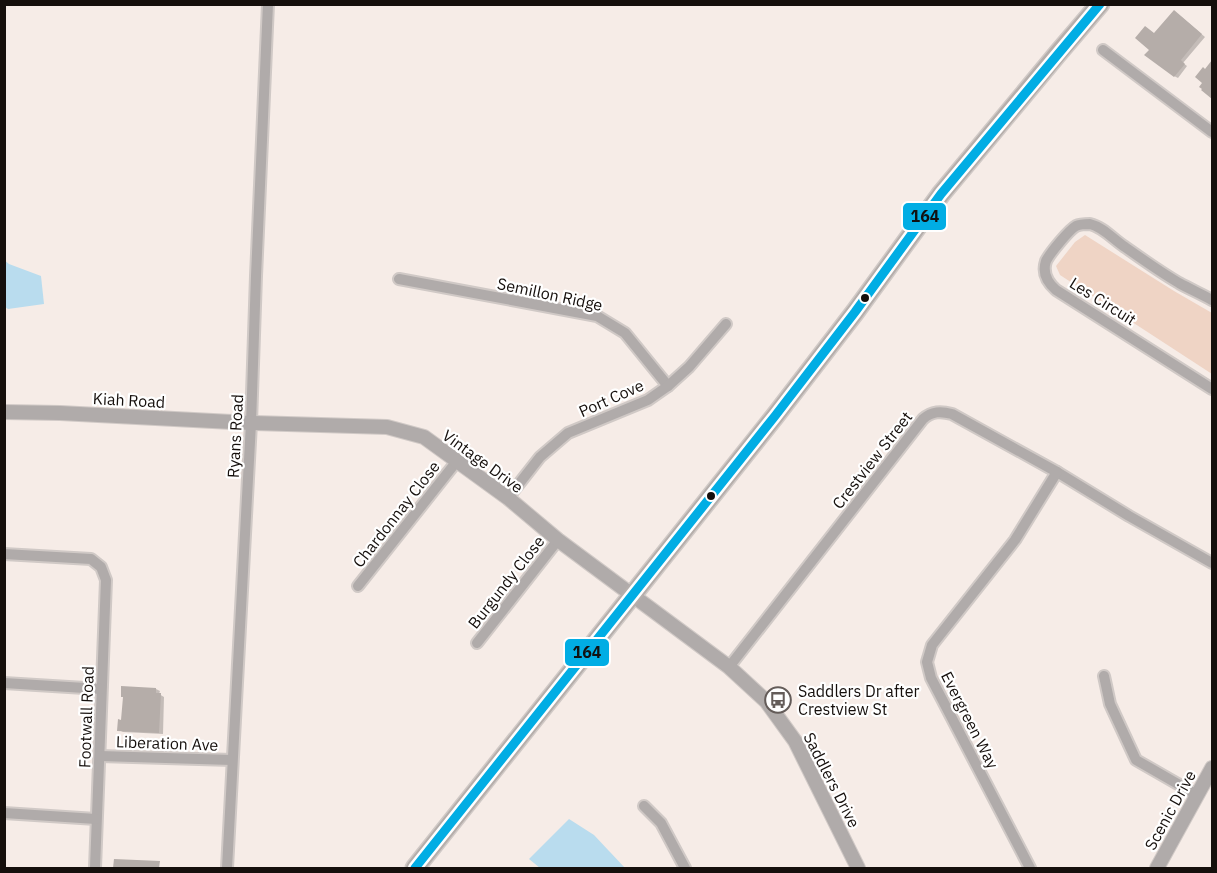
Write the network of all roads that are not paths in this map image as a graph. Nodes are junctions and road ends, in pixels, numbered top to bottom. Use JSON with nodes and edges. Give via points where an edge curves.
{"nodes":[{"id":1,"x":268,"y":4,"type":"edge"},
{"id":2,"x":1100,"y":4,"type":"edge"},
{"id":3,"x":1103,"y":50,"type":"dead end"},
{"id":4,"x":1212,"y":132,"type":"edge"},
{"id":5,"x":399,"y":279,"type":"dead end"},
{"id":6,"x":1212,"y":300,"type":"edge"},
{"id":7,"x":726,"y":324,"type":"dead end"},
{"id":8,"x":668,"y":386,"type":"junction"},
{"id":9,"x":1212,"y":389,"type":"edge"},
{"id":10,"x":4,"y":412,"type":"edge"},
{"id":11,"x":251,"y":423,"type":"junction"},
{"id":12,"x":457,"y":461,"type":"junction"},
{"id":13,"x":1057,"y":472,"type":"junction"},
{"id":14,"x":508,"y":498,"type":"junction"},
{"id":15,"x":558,"y":540,"type":"junction"},
{"id":16,"x":4,"y":554,"type":"edge"},
{"id":17,"x":1212,"y":563,"type":"edge"},
{"id":18,"x":358,"y":586,"type":"dead end"},
{"id":19,"x":632,"y":596,"type":"junction"},
{"id":20,"x":477,"y":643,"type":"dead end"},
{"id":21,"x":729,"y":667,"type":"junction"},
{"id":22,"x":1104,"y":676,"type":"dead end"},
{"id":23,"x":4,"y":683,"type":"edge"},
{"id":24,"x":101,"y":689,"type":"junction"},
{"id":25,"x":100,"y":756,"type":"junction"},
{"id":26,"x":232,"y":760,"type":"junction"},
{"id":27,"x":1212,"y":768,"type":"edge"},
{"id":28,"x":1197,"y":795,"type":"junction"},
{"id":29,"x":644,"y":806,"type":"dead end"},
{"id":30,"x":4,"y":813,"type":"edge"},
{"id":31,"x":96,"y":819,"type":"junction"},
{"id":32,"x":95,"y":868,"type":"edge"},
{"id":33,"x":226,"y":868,"type":"edge"},
{"id":34,"x":415,"y":868,"type":"edge"},
{"id":35,"x":685,"y":868,"type":"edge"},
{"id":36,"x":858,"y":868,"type":"edge"},
{"id":37,"x":1030,"y":868,"type":"edge"},
{"id":38,"x":1157,"y":868,"type":"edge"}],
"edges":[{"from":1,"to":11,"type":"street","name":"Ryans Road"},
{"from":2,"to":19,"type":"main road","via":[[941,194],[775,416]]},
{"from":3,"to":4,"type":"street"},
{"from":5,"to":8,"type":"street","name":"Semillon Ridge","via":[[597,316],[625,333]]},
{"from":6,"to":9,"type":"street","name":"Les Circuit","via":[[1179,283],[1090,224],[1071,230],[1045,268],[1056,290]]},
{"from":7,"to":8,"type":"street","name":"Port Cove"},
{"from":8,"to":14,"type":"street","name":"Port Cove","via":[[648,400],[568,433],[540,457]]},
{"from":10,"to":11,"type":"street","name":"Kiah Road"},
{"from":11,"to":12,"type":"street","name":"Vintage Drive","via":[[387,427],[424,437]]},
{"from":11,"to":26,"type":"street","name":"Ryans Road"},
{"from":12,"to":14,"type":"street","name":"Vintage Drive"},
{"from":12,"to":18,"type":"street","name":"Chardonnay Close"},
{"from":13,"to":17,"type":"street","name":"Crestview Street"},
{"from":13,"to":21,"type":"street","name":"Crestview Street","via":[[952,414],[927,415]]},
{"from":13,"to":37,"type":"street","name":"Evergreen Way","via":[[1015,540],[932,645],[927,662],[931,678]]},
{"from":14,"to":15,"type":"street","name":"Vintage Drive"},
{"from":15,"to":19,"type":"street","name":"Vintage Drive"},
{"from":15,"to":20,"type":"street","name":"Burgundy Close"},
{"from":16,"to":24,"type":"street","name":"Footwall Road","via":[[91,559],[101,567],[106,580]]},
{"from":19,"to":21,"type":"street","name":"Saddlers Drive"},
{"from":19,"to":34,"type":"main road"},
{"from":21,"to":36,"type":"street","name":"Saddlers Drive","via":[[766,701],[795,741]]},
{"from":22,"to":28,"type":"street","via":[[1110,704],[1136,760]]},
{"from":23,"to":24,"type":"street"},
{"from":24,"to":25,"type":"street","name":"Footwall Road"},
{"from":25,"to":26,"type":"street","name":"Liberation Ave"},
{"from":25,"to":31,"type":"street","name":"Footwall Road"},
{"from":26,"to":33,"type":"street","name":"Ryans Road"},
{"from":27,"to":28,"type":"street","name":"Scenic Drive"},
{"from":28,"to":38,"type":"street","name":"Scenic Drive"},
{"from":29,"to":35,"type":"street","via":[[661,823]]},
{"from":30,"to":31,"type":"street"},
{"from":31,"to":32,"type":"street","name":"Footwall Road"}]}
